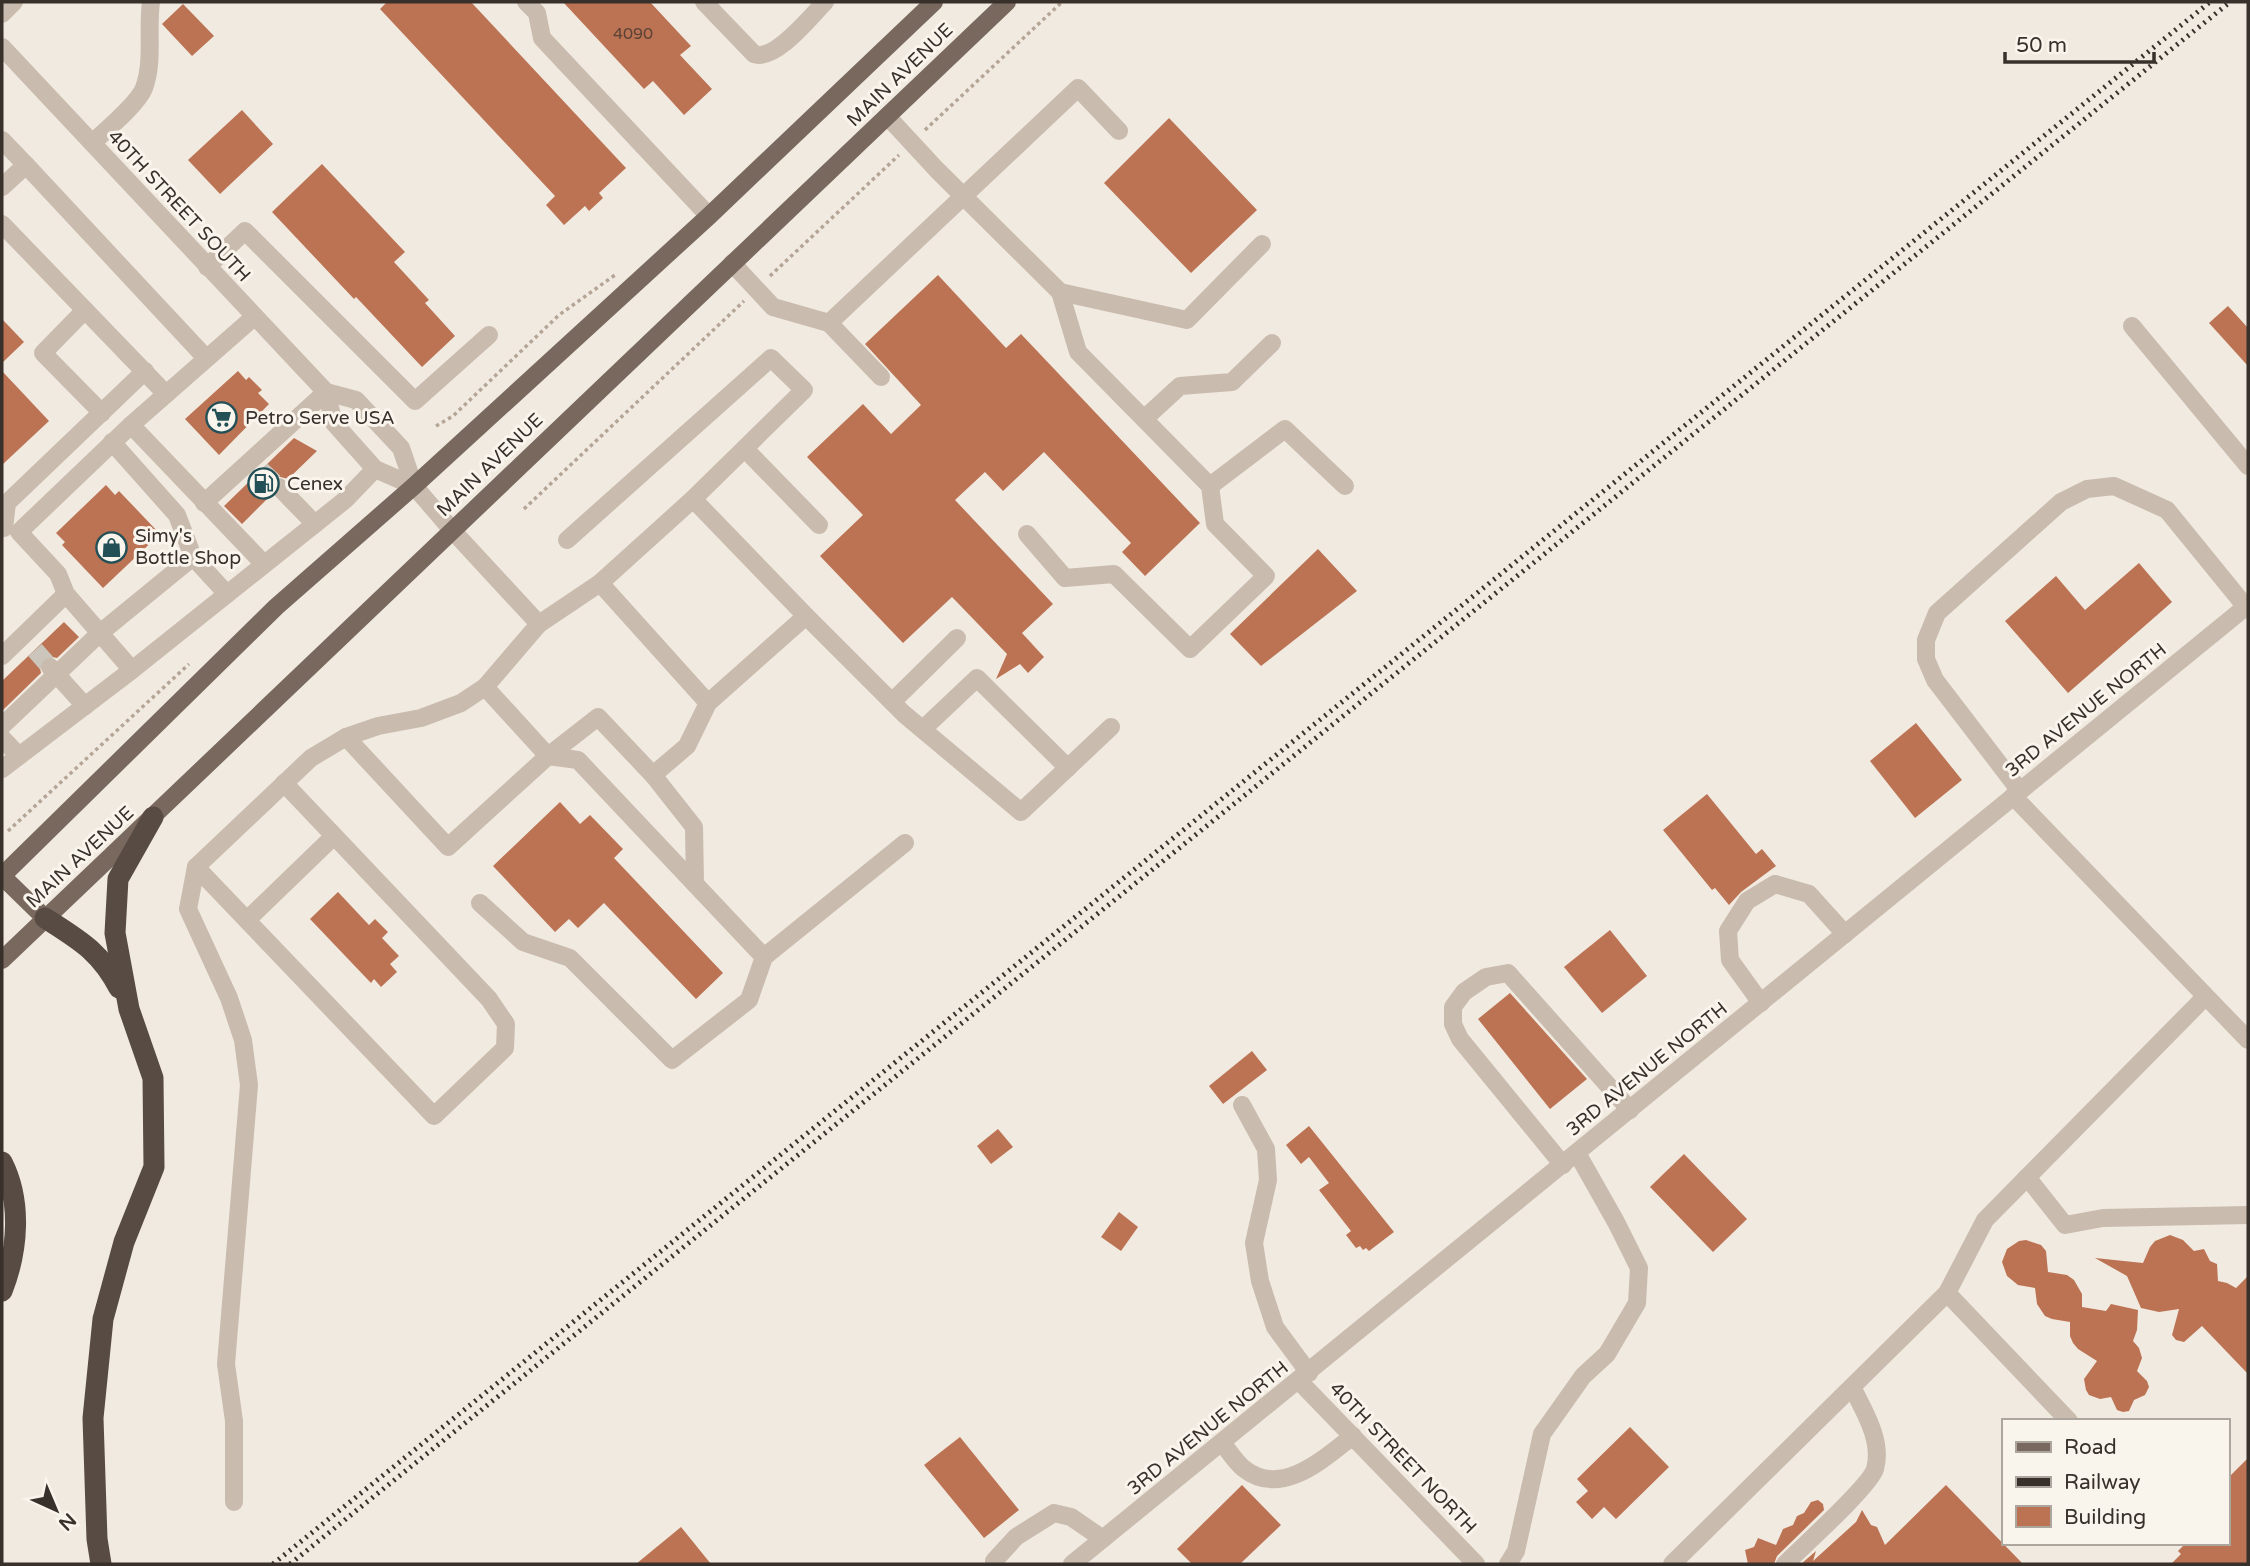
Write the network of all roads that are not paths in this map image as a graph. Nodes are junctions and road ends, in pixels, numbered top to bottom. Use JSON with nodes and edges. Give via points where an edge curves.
{"nodes":[{"id":1,"x":14,"y":2,"type":"edge"},
{"id":2,"x":151,"y":2,"type":"edge"},
{"id":3,"x":526,"y":2,"type":"edge"},
{"id":4,"x":704,"y":2,"type":"edge"},
{"id":5,"x":825,"y":2,"type":"edge"},
{"id":6,"x":934,"y":2,"type":"edge"},
{"id":7,"x":1007,"y":2,"type":"edge"},
{"id":8,"x":2,"y":14,"type":"edge"},
{"id":9,"x":2,"y":47,"type":"edge"},
{"id":10,"x":887,"y":116,"type":"junction"},
{"id":11,"x":1119,"y":131,"type":"dead end"},
{"id":12,"x":2,"y":140,"type":"edge"},
{"id":13,"x":92,"y":143,"type":"junction"},
{"id":14,"x":26,"y":165,"type":"junction"},
{"id":15,"x":2,"y":187,"type":"edge"},
{"id":16,"x":963,"y":197,"type":"junction"},
{"id":17,"x":709,"y":216,"type":"junction"},
{"id":18,"x":2,"y":224,"type":"edge"},
{"id":19,"x":1262,"y":244,"type":"dead end"},
{"id":20,"x":732,"y":264,"type":"junction"},
{"id":21,"x":207,"y":267,"type":"junction"},
{"id":22,"x":1060,"y":292,"type":"junction"},
{"id":23,"x":85,"y":310,"type":"junction"},
{"id":24,"x":254,"y":317,"type":"junction"},
{"id":25,"x":829,"y":323,"type":"junction"},
{"id":26,"x":2132,"y":326,"type":"dead end"},
{"id":27,"x":489,"y":335,"type":"dead end"},
{"id":28,"x":1272,"y":343,"type":"dead end"},
{"id":29,"x":206,"y":358,"type":"junction"},
{"id":30,"x":145,"y":371,"type":"junction"},
{"id":31,"x":881,"y":377,"type":"dead end"},
{"id":32,"x":326,"y":392,"type":"junction"},
{"id":33,"x":166,"y":394,"type":"junction"},
{"id":34,"x":102,"y":413,"type":"junction"},
{"id":35,"x":1144,"y":419,"type":"junction"},
{"id":36,"x":131,"y":425,"type":"junction"},
{"id":37,"x":113,"y":442,"type":"junction"},
{"id":38,"x":745,"y":449,"type":"junction"},
{"id":39,"x":2248,"y":466,"type":"edge"},
{"id":40,"x":375,"y":469,"type":"junction"},
{"id":41,"x":414,"y":486,"type":"junction"},
{"id":42,"x":1210,"y":486,"type":"junction"},
{"id":43,"x":1345,"y":486,"type":"dead end"},
{"id":44,"x":279,"y":488,"type":"tunnel mouth"},
{"id":45,"x":693,"y":499,"type":"junction"},
{"id":46,"x":204,"y":503,"type":"junction"},
{"id":47,"x":315,"y":524,"type":"junction"},
{"id":48,"x":819,"y":525,"type":"dead end"},
{"id":49,"x":8,"y":530,"type":"edge"},
{"id":50,"x":452,"y":530,"type":"junction"},
{"id":51,"x":1027,"y":534,"type":"dead end"},
{"id":52,"x":568,"y":540,"type":"dead end"},
{"id":53,"x":193,"y":557,"type":"junction"},
{"id":54,"x":264,"y":565,"type":"junction"},
{"id":55,"x":600,"y":583,"type":"junction"},
{"id":56,"x":66,"y":594,"type":"junction"},
{"id":57,"x":227,"y":594,"type":"junction"},
{"id":58,"x":2247,"y":606,"type":"edge"},
{"id":59,"x":806,"y":617,"type":"junction"},
{"id":60,"x":539,"y":624,"type":"junction"},
{"id":61,"x":100,"y":633,"type":"junction"},
{"id":62,"x":957,"y":638,"type":"dead end"},
{"id":63,"x":2,"y":656,"type":"edge"},
{"id":64,"x":53,"y":670,"type":"junction"},
{"id":65,"x":132,"y":670,"type":"junction"},
{"id":66,"x":485,"y":687,"type":"junction"},
{"id":67,"x":892,"y":702,"type":"junction"},
{"id":68,"x":708,"y":703,"type":"junction"},
{"id":69,"x":85,"y":706,"type":"junction"},
{"id":70,"x":2,"y":726,"type":"edge"},
{"id":71,"x":1111,"y":727,"type":"dead end"},
{"id":72,"x":923,"y":729,"type":"junction"},
{"id":73,"x":346,"y":737,"type":"junction"},
{"id":74,"x":2,"y":738,"type":"edge"},
{"id":75,"x":548,"y":755,"type":"junction"},
{"id":76,"x":19,"y":756,"type":"junction"},
{"id":77,"x":1068,"y":768,"type":"junction"},
{"id":78,"x":2,"y":769,"type":"edge"},
{"id":79,"x":653,"y":775,"type":"junction"},
{"id":80,"x":284,"y":783,"type":"junction"},
{"id":81,"x":2016,"y":794,"type":"junction"},
{"id":82,"x":153,"y":817,"type":"junction"},
{"id":83,"x":334,"y":836,"type":"junction"},
{"id":84,"x":905,"y":843,"type":"dead end"},
{"id":85,"x":196,"y":867,"type":"junction"},
{"id":86,"x":2,"y":876,"type":"edge"},
{"id":87,"x":695,"y":884,"type":"junction"},
{"id":88,"x":480,"y":903,"type":"dead end"},
{"id":89,"x":45,"y":918,"type":"junction"},
{"id":90,"x":247,"y":920,"type":"junction"},
{"id":91,"x":1845,"y":934,"type":"junction"},
{"id":92,"x":764,"y":957,"type":"junction"},
{"id":93,"x":2,"y":960,"type":"edge"},
{"id":94,"x":2205,"y":996,"type":"junction"},
{"id":95,"x":1761,"y":1003,"type":"junction"},
{"id":96,"x":129,"y":1009,"type":"junction"},
{"id":97,"x":2247,"y":1036,"type":"edge"},
{"id":98,"x":1242,"y":1104,"type":"dead end"},
{"id":99,"x":1630,"y":1111,"type":"junction"},
{"id":100,"x":1570,"y":1159,"type":"junction"},
{"id":101,"x":2,"y":1162,"type":"edge"},
{"id":102,"x":2027,"y":1177,"type":"junction"},
{"id":103,"x":2248,"y":1215,"type":"edge"},
{"id":104,"x":2,"y":1291,"type":"edge"},
{"id":105,"x":1947,"y":1293,"type":"junction"},
{"id":106,"x":1304,"y":1377,"type":"junction"},
{"id":107,"x":1852,"y":1387,"type":"junction"},
{"id":108,"x":2067,"y":1419,"type":"edge"},
{"id":109,"x":1353,"y":1436,"type":"junction"},
{"id":110,"x":1222,"y":1443,"type":"junction"},
{"id":111,"x":234,"y":1502,"type":"dead end"},
{"id":112,"x":1103,"y":1539,"type":"junction"},
{"id":113,"x":101,"y":1564,"type":"edge"},
{"id":114,"x":994,"y":1564,"type":"edge"},
{"id":115,"x":1072,"y":1564,"type":"edge"},
{"id":116,"x":1476,"y":1564,"type":"edge"},
{"id":117,"x":1508,"y":1564,"type":"edge"},
{"id":118,"x":1672,"y":1564,"type":"edge"},
{"id":119,"x":1785,"y":1564,"type":"edge"}],
"edges":[{"from":1,"to":8,"type":"street"},
{"from":2,"to":13,"type":"street","via":[[144,89]]},
{"from":3,"to":17,"type":"street","via":[[537,13],[542,38]]},
{"from":4,"to":5,"type":"street","via":[[761,57],[781,46]]},
{"from":6,"to":17,"type":"main road","name":"MAIN AVENUE"},
{"from":7,"to":10,"type":"main road","name":"MAIN AVENUE"},
{"from":9,"to":13,"type":"street","name":"40TH STREET SOUTH"},
{"from":10,"to":16,"type":"street"},
{"from":10,"to":20,"type":"main road","name":"MAIN AVENUE"},
{"from":11,"to":16,"type":"street","via":[[1078,88]]},
{"from":12,"to":14,"type":"street"},
{"from":13,"to":21,"type":"street","name":"40TH STREET SOUTH"},
{"from":14,"to":15,"type":"street"},
{"from":14,"to":29,"type":"street"},
{"from":16,"to":22,"type":"street"},
{"from":16,"to":25,"type":"street"},
{"from":17,"to":41,"type":"main road","name":"MAIN AVENUE"},
{"from":18,"to":23,"type":"street"},
{"from":19,"to":22,"type":"street","via":[[1187,320]]},
{"from":20,"to":25,"type":"street","via":[[773,307]]},
{"from":20,"to":50,"type":"main road","name":"MAIN AVENUE"},
{"from":21,"to":24,"type":"street","name":"40TH STREET SOUTH"},
{"from":21,"to":27,"type":"street","via":[[245,231],[415,401]]},
{"from":22,"to":35,"type":"street","via":[[1078,352]]},
{"from":23,"to":30,"type":"street"},
{"from":23,"to":34,"type":"street","via":[[43,354]]},
{"from":24,"to":29,"type":"street"},
{"from":24,"to":32,"type":"street","name":"40TH STREET SOUTH"},
{"from":25,"to":31,"type":"street"},
{"from":26,"to":39,"type":"street"},
{"from":28,"to":35,"type":"street","via":[[1232,382],[1180,386]]},
{"from":29,"to":33,"type":"street"},
{"from":30,"to":33,"type":"street"},
{"from":30,"to":34,"type":"street"},
{"from":32,"to":40,"type":"street","name":"40TH STREET SOUTH","via":[[334,423]]},
{"from":32,"to":41,"type":"street","name":"40TH STREET SOUTH","via":[[356,400],[401,448]]},
{"from":32,"to":46,"type":"street","via":[[256,465]]},
{"from":33,"to":36,"type":"street"},
{"from":34,"to":49,"type":"street","via":[[7,503]]},
{"from":35,"to":42,"type":"street"},
{"from":36,"to":37,"type":"street"},
{"from":36,"to":46,"type":"street"},
{"from":37,"to":49,"type":"street"},
{"from":37,"to":53,"type":"street","via":[[177,514]]},
{"from":38,"to":45,"type":"street"},
{"from":38,"to":48,"type":"street"},
{"from":38,"to":52,"type":"street","via":[[803,390],[771,358]]},
{"from":40,"to":41,"type":"street","name":"40TH STREET SOUTH"},
{"from":40,"to":47,"type":"street"},
{"from":41,"to":50,"type":"street"},
{"from":41,"to":86,"type":"main road","name":"MAIN AVENUE","via":[[276,607]]},
{"from":42,"to":43,"type":"street","via":[[1285,429]]},
{"from":42,"to":51,"type":"street","via":[[1215,524],[1266,576],[1190,649],[1114,574],[1065,578]]},
{"from":44,"to":47,"type":"street"},
{"from":45,"to":55,"type":"street"},
{"from":45,"to":59,"type":"street"},
{"from":46,"to":54,"type":"street"},
{"from":47,"to":54,"type":"street"},
{"from":49,"to":56,"type":"street","via":[[58,574]]},
{"from":50,"to":60,"type":"street"},
{"from":50,"to":82,"type":"main road","name":"MAIN AVENUE"},
{"from":53,"to":57,"type":"street"},
{"from":53,"to":61,"type":"street"},
{"from":54,"to":57,"type":"street"},
{"from":55,"to":60,"type":"street"},
{"from":55,"to":68,"type":"street"},
{"from":56,"to":61,"type":"street"},
{"from":56,"to":63,"type":"street","via":[[28,644]]},
{"from":57,"to":65,"type":"street"},
{"from":58,"to":81,"type":"street","name":"3RD AVENUE NORTH"},
{"from":58,"to":81,"type":"street","via":[[2166,510],[2114,486],[2087,489],[2060,502],[1937,613],[1926,640],[1926,659],[1935,680]]},
{"from":59,"to":67,"type":"street"},
{"from":59,"to":68,"type":"street"},
{"from":60,"to":66,"type":"street"},
{"from":61,"to":64,"type":"street"},
{"from":61,"to":65,"type":"street"},
{"from":62,"to":67,"type":"street"},
{"from":64,"to":69,"type":"street"},
{"from":64,"to":70,"type":"street"},
{"from":65,"to":69,"type":"street"},
{"from":66,"to":73,"type":"street","via":[[461,703],[421,718]]},
{"from":66,"to":75,"type":"street"},
{"from":67,"to":72,"type":"street"},
{"from":68,"to":79,"type":"street","via":[[687,746]]},
{"from":69,"to":76,"type":"street"},
{"from":71,"to":77,"type":"street"},
{"from":72,"to":77,"type":"street","via":[[1021,812]]},
{"from":72,"to":77,"type":"street","via":[[977,678]]},
{"from":73,"to":75,"type":"street","via":[[449,847]]},
{"from":73,"to":80,"type":"street","via":[[311,758]]},
{"from":74,"to":76,"type":"street"},
{"from":75,"to":79,"type":"street","via":[[598,717]]},
{"from":75,"to":87,"type":"street","via":[[578,760]]},
{"from":76,"to":78,"type":"street"},
{"from":79,"to":87,"type":"street","via":[[694,827]]},
{"from":80,"to":83,"type":"street"},
{"from":80,"to":85,"type":"street"},
{"from":81,"to":91,"type":"street","name":"3RD AVENUE NORTH"},
{"from":81,"to":94,"type":"street"},
{"from":82,"to":89,"type":"main road","name":"MAIN AVENUE"},
{"from":82,"to":96,"type":"highway","via":[[118,880],[115,933]]},
{"from":83,"to":90,"type":"street"},
{"from":83,"to":90,"type":"street","via":[[489,999],[506,1024],[505,1048],[434,1116]]},
{"from":84,"to":92,"type":"street"},
{"from":85,"to":90,"type":"street"},
{"from":85,"to":111,"type":"street","via":[[188,909],[229,998],[243,1040],[249,1085],[226,1364],[233,1421]]},
{"from":86,"to":89,"type":"main road"},
{"from":87,"to":92,"type":"street"},
{"from":88,"to":92,"type":"street","via":[[523,942],[570,958],[672,1060],[748,1000]]},
{"from":89,"to":93,"type":"main road","name":"MAIN AVENUE"},
{"from":89,"to":96,"type":"highway","via":[[85,943],[108,967]]},
{"from":91,"to":95,"type":"street","name":"3RD AVENUE NORTH"},
{"from":91,"to":95,"type":"street","via":[[1810,894],[1775,884],[1747,901],[1728,931],[1730,960]]},
{"from":94,"to":97,"type":"street"},
{"from":94,"to":102,"type":"street"},
{"from":95,"to":99,"type":"street","name":"3RD AVENUE NORTH"},
{"from":96,"to":113,"type":"highway","via":[[153,1078],[154,1167],[124,1242],[103,1319],[93,1418]]},
{"from":98,"to":106,"type":"street","name":"40TH STREET NORTH","via":[[1265,1149],[1268,1180],[1254,1242],[1260,1281],[1275,1327]]},
{"from":99,"to":100,"type":"street","name":"3RD AVENUE NORTH"},
{"from":99,"to":100,"type":"street","via":[[1508,973],[1486,977],[1464,992],[1453,1007],[1452,1024],[1460,1039]]},
{"from":100,"to":106,"type":"street","name":"3RD AVENUE NORTH"},
{"from":100,"to":117,"type":"street","via":[[1616,1222],[1639,1268],[1637,1303],[1607,1354],[1583,1376],[1542,1434],[1516,1551]]},
{"from":101,"to":104,"type":"highway","via":[[16,1231],[11,1269]]},
{"from":102,"to":103,"type":"street","via":[[2065,1225],[2103,1218]]},
{"from":102,"to":105,"type":"street","via":[[1985,1220]]},
{"from":105,"to":107,"type":"street"},
{"from":105,"to":108,"type":"street"},
{"from":106,"to":109,"type":"street","name":"40TH STREET NORTH"},
{"from":106,"to":110,"type":"street","name":"3RD AVENUE NORTH"},
{"from":107,"to":118,"type":"street"},
{"from":107,"to":119,"type":"street","via":[[1876,1446],[1875,1471]]},
{"from":109,"to":110,"type":"street","via":[[1312,1467],[1272,1481],[1244,1469]]},
{"from":109,"to":116,"type":"street","name":"40TH STREET NORTH"},
{"from":110,"to":112,"type":"street","name":"3RD AVENUE NORTH"},
{"from":112,"to":114,"type":"street","via":[[1071,1517],[1054,1513],[1016,1537]]},
{"from":112,"to":115,"type":"street","name":"3RD AVENUE NORTH"}]}
